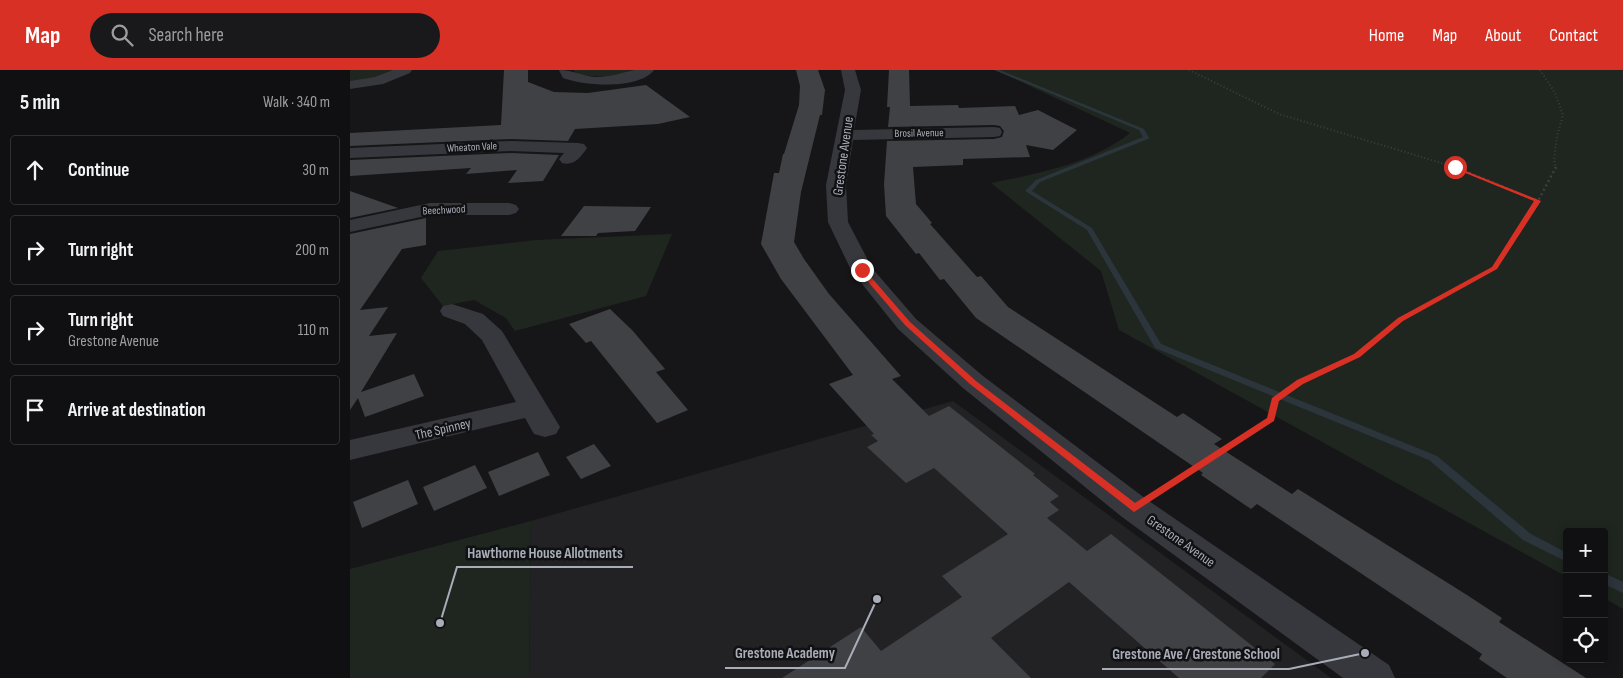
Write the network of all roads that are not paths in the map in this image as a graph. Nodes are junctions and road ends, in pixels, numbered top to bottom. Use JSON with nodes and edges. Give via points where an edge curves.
{"nodes":[{"id":1,"x":405,"y":70,"type":"edge"},
{"id":2,"x":566,"y":70,"type":"edge"},
{"id":3,"x":647,"y":70,"type":"edge"},
{"id":4,"x":848,"y":70,"type":"edge"},
{"id":5,"x":350,"y":85,"type":"edge"},
{"id":6,"x":994,"y":132,"type":"dead end"},
{"id":7,"x":844,"y":135,"type":"junction"},
{"id":8,"x":350,"y":154,"type":"edge"},
{"id":9,"x":568,"y":159,"type":"dead end"},
{"id":10,"x":509,"y":209,"type":"dead end"},
{"id":11,"x":350,"y":226,"type":"edge"},
{"id":12,"x":452,"y":311,"type":"dead end"},
{"id":13,"x":350,"y":450,"type":"edge"},
{"id":14,"x":1375,"y":678,"type":"edge"}],
"edges":[{"from":1,"to":5,"type":"street","via":[[389,78]]},
{"from":2,"to":3,"type":"street","via":[[573,78],[601,80]]},
{"from":4,"to":7,"type":"street","name":"Grestone Avenue","via":[[853,90]]},
{"from":6,"to":7,"type":"street","name":"Brosil Avenue"},
{"from":7,"to":14,"type":"street","name":"Grestone Avenue","via":[[836,185],[838,222],[862,270],[907,324],[973,382],[1134,508]]},
{"from":8,"to":9,"type":"street","name":"Wheaton Vale","via":[[511,146],[578,148]]},
{"from":10,"to":11,"type":"street","name":"Beechwood","via":[[430,209]]},
{"from":12,"to":13,"type":"street","name":"The Spinney","via":[[474,319],[493,336],[540,417]]}]}
